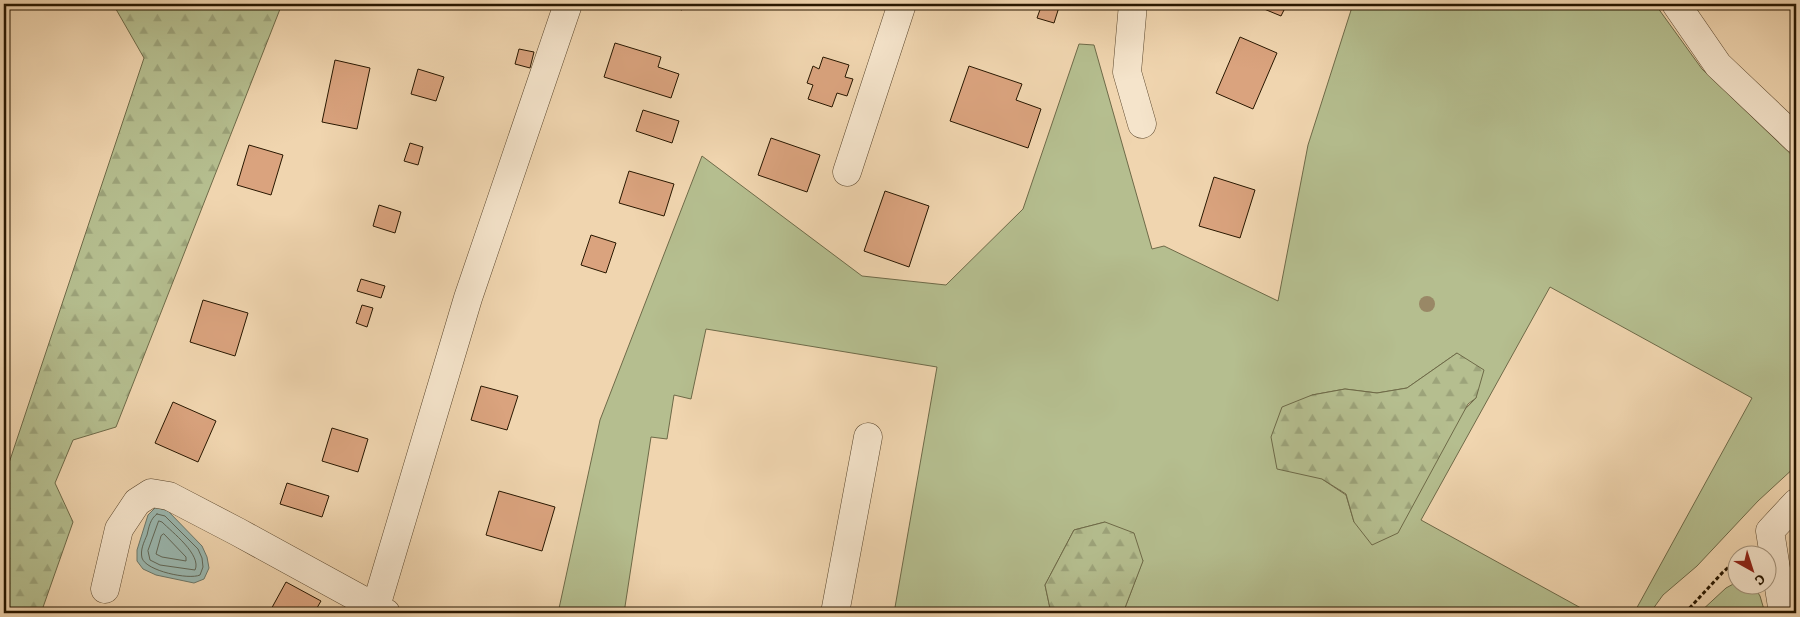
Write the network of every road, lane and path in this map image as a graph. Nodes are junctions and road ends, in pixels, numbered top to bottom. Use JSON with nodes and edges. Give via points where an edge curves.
{"nodes":[{"id":1,"x":568,"y":4,"type":"edge"},
{"id":2,"x":902,"y":4,"type":"edge"},
{"id":3,"x":1133,"y":4,"type":"edge"},
{"id":4,"x":1676,"y":4,"type":"edge"},
{"id":5,"x":1142,"y":124,"type":"dead end"},
{"id":6,"x":1796,"y":139,"type":"edge"},
{"id":7,"x":847,"y":172,"type":"dead end"},
{"id":8,"x":868,"y":437,"type":"dead end"},
{"id":9,"x":1796,"y":503,"type":"edge"},
{"id":10,"x":1728,"y":568,"type":"edge"},
{"id":11,"x":105,"y":589,"type":"dead end"},
{"id":12,"x":379,"y":611,"type":"edge"},
{"id":13,"x":835,"y":613,"type":"edge"},
{"id":14,"x":1685,"y":613,"type":"edge"},
{"id":15,"x":1783,"y":613,"type":"edge"}],
"edges":[{"from":1,"to":12,"type":"street","via":[[468,298]]},
{"from":2,"to":7,"type":"street"},
{"from":3,"to":5,"type":"street","via":[[1127,72]]},
{"from":4,"to":6,"type":"street","via":[[1718,65]]},
{"from":8,"to":13,"type":"street"},
{"from":9,"to":15,"type":"street","via":[[1770,530]]},
{"from":10,"to":14,"type":"path"},
{"from":11,"to":12,"type":"street","via":[[119,529],[137,502],[151,493],[169,496]]}]}
